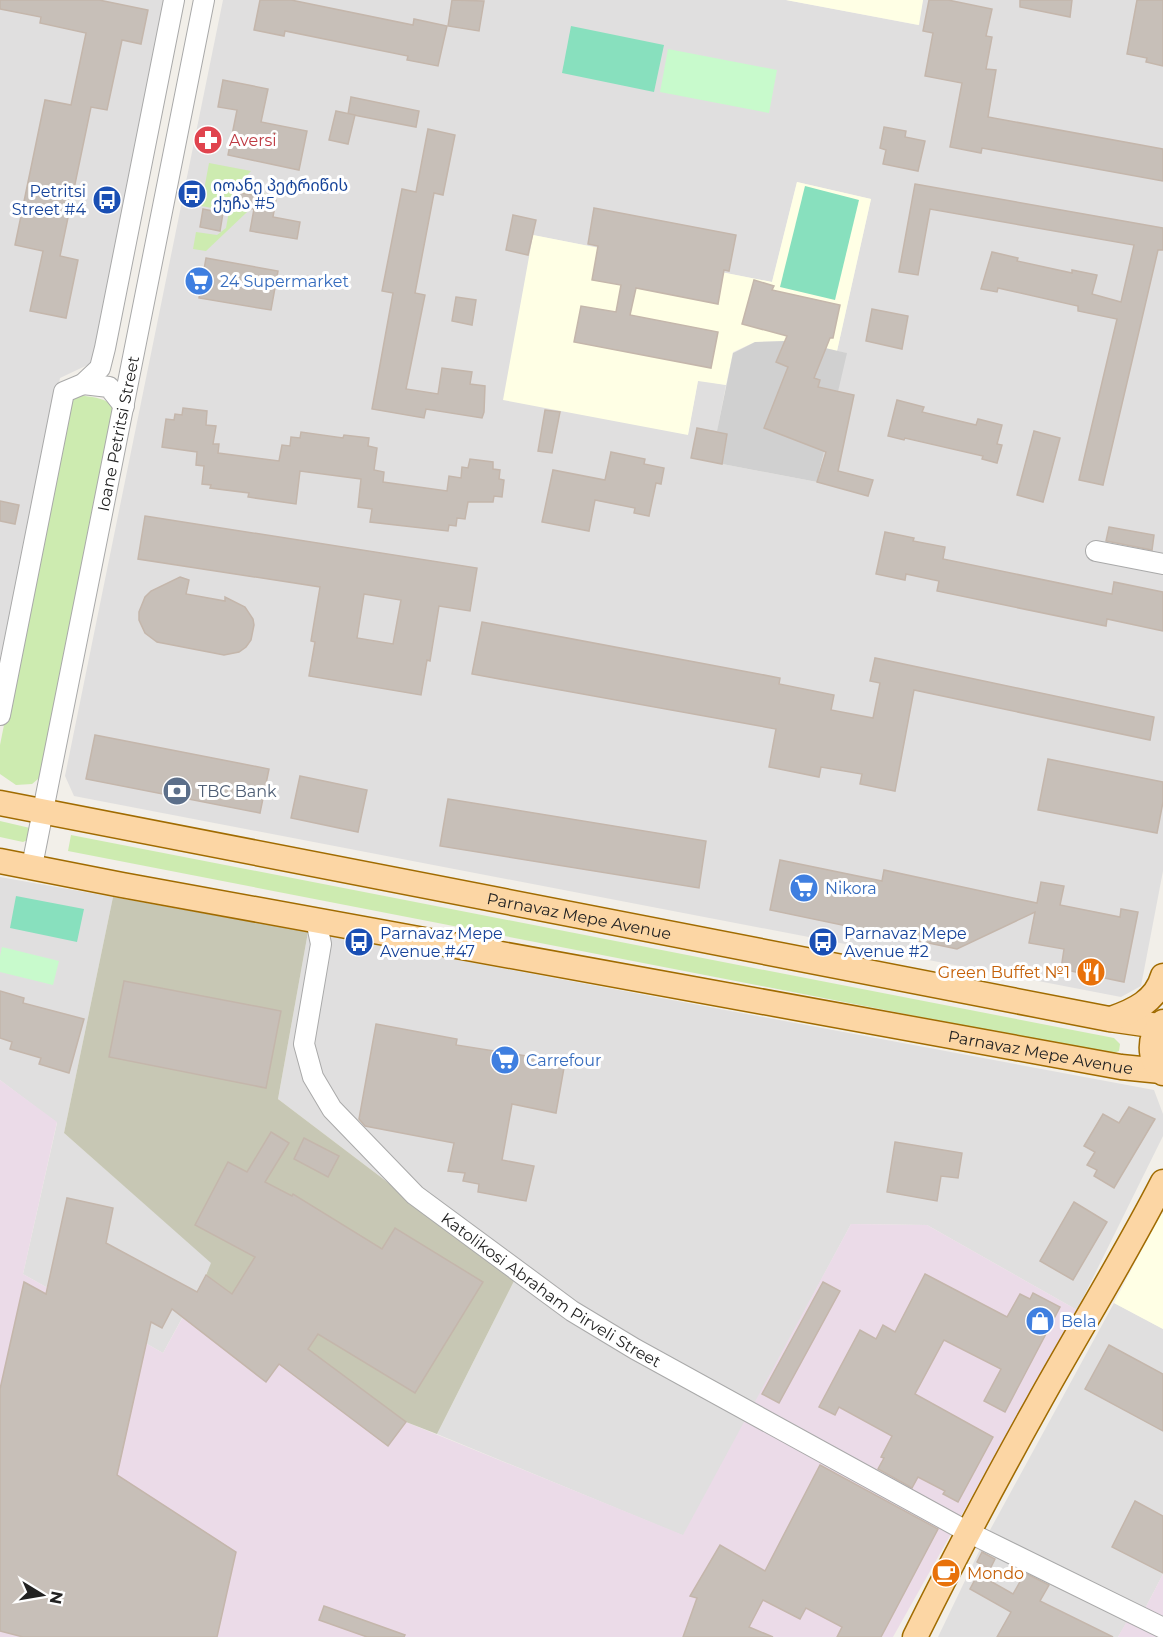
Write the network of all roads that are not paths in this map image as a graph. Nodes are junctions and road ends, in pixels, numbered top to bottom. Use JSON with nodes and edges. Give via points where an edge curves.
{"nodes":[{"id":1,"x":174,"y":0,"type":"edge"},
{"id":2,"x":204,"y":0,"type":"edge"},
{"id":3,"x":162,"y":62,"type":"junction"},
{"id":4,"x":191,"y":67,"type":"junction"},
{"id":5,"x":83,"y":384,"type":"junction"},
{"id":6,"x":123,"y":406,"type":"junction"},
{"id":7,"x":1096,"y":552,"type":"dead end"},
{"id":8,"x":1163,"y":564,"type":"edge"},
{"id":9,"x":0,"y":715,"type":"edge"},
{"id":10,"x":0,"y":803,"type":"edge"},
{"id":11,"x":43,"y":812,"type":"junction"},
{"id":12,"x":0,"y":861,"type":"edge"},
{"id":13,"x":32,"y":867,"type":"junction"},
{"id":14,"x":316,"y":920,"type":"junction"},
{"id":15,"x":1161,"y":982,"type":"edge"},
{"id":16,"x":1109,"y":1020,"type":"junction"},
{"id":17,"x":1161,"y":1022,"type":"edge"},
{"id":18,"x":1162,"y":1072,"type":"edge"},
{"id":19,"x":1163,"y":1182,"type":"edge"},
{"id":20,"x":968,"y":1532,"type":"junction"},
{"id":21,"x":1163,"y":1628,"type":"edge"},
{"id":22,"x":915,"y":1637,"type":"edge"}],
"edges":[{"from":1,"to":3,"type":"street","name":"Ioane Petritsi Street"},
{"from":2,"to":4,"type":"street","name":"Ioane Petritsi Street"},
{"from":3,"to":4,"type":"street"},
{"from":3,"to":5,"type":"street","name":"Ioane Petritsi Street","via":[[105,348],[100,368]]},
{"from":4,"to":6,"type":"street","name":"Ioane Petritsi Street"},
{"from":5,"to":6,"type":"street","via":[[110,387]]},
{"from":5,"to":9,"type":"street","name":"Ioane Petritsi Street","via":[[64,392]]},
{"from":6,"to":11,"type":"street","name":"Ioane Petritsi Street"},
{"from":7,"to":8,"type":"street"},
{"from":10,"to":11,"type":"main road","name":"Parnavaz Mepe Avenue"},
{"from":11,"to":13,"type":"street","name":"Ioane Petritsi Street"},
{"from":11,"to":16,"type":"main road","name":"Parnavaz Mepe Avenue"},
{"from":12,"to":13,"type":"main road","name":"Parnavaz Mepe Avenue"},
{"from":13,"to":14,"type":"main road","name":"Parnavaz Mepe Avenue"},
{"from":14,"to":18,"type":"main road","name":"Parnavaz Mepe Avenue"},
{"from":14,"to":20,"type":"street","name":"Katolikosi Abraham Pirveli Street","via":[[321,944],[304,1044],[313,1077],[332,1110],[415,1195],[572,1311]]},
{"from":15,"to":16,"type":"main road","via":[[1151,998],[1130,1013]]},
{"from":15,"to":17,"type":"main road"},
{"from":16,"to":17,"type":"main road","name":"Parnavaz Mepe Avenue"},
{"from":17,"to":18,"type":"main road","via":[[1154,1035],[1152,1054]]},
{"from":19,"to":20,"type":"main road"},
{"from":20,"to":21,"type":"street","name":"Katolikosi Abraham Pirveli Street"},
{"from":20,"to":22,"type":"main road"}]}
